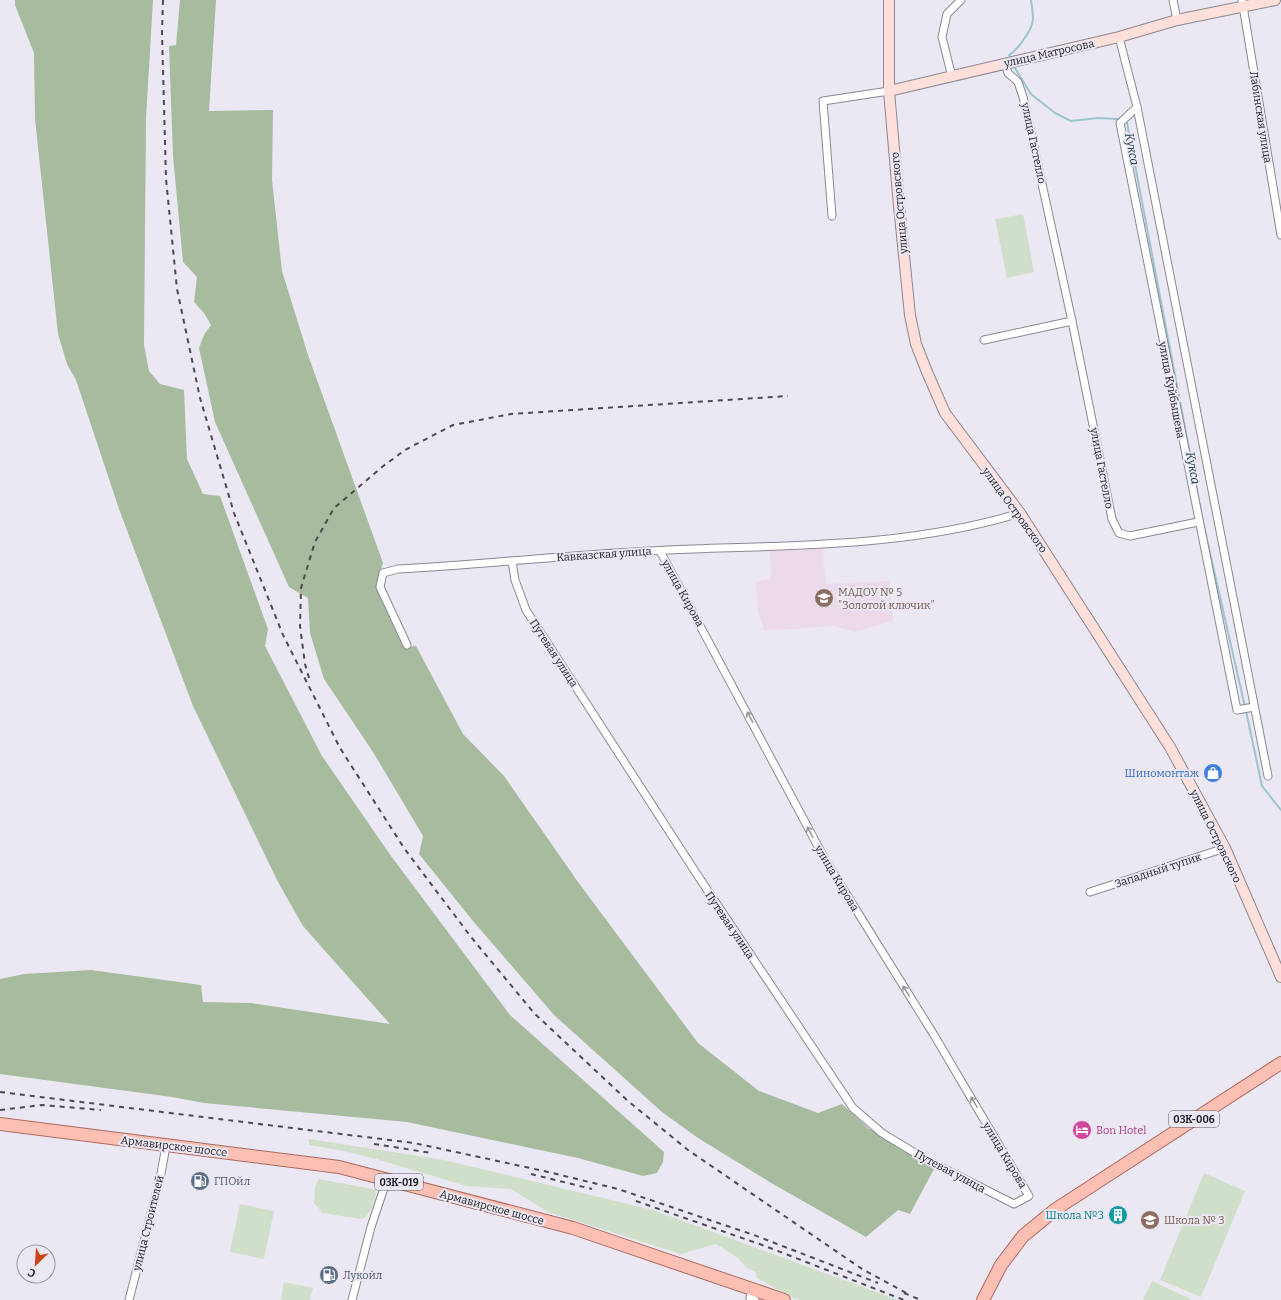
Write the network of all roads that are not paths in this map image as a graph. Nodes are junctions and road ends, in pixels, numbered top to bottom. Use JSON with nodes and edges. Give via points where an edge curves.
{"nodes":[{"id":1,"x":889,"y":0,"type":"edge"},
{"id":2,"x":961,"y":0,"type":"edge"},
{"id":3,"x":1173,"y":0,"type":"edge"},
{"id":4,"x":1275,"y":0,"type":"edge"},
{"id":5,"x":1242,"y":4,"type":"edge"},
{"id":6,"x":1177,"y":20,"type":"junction"},
{"id":7,"x":1119,"y":37,"type":"junction"},
{"id":8,"x":1010,"y":62,"type":"junction"},
{"id":9,"x":952,"y":77,"type":"junction"},
{"id":10,"x":888,"y":91,"type":"junction"},
{"id":11,"x":1138,"y":107,"type":"junction"},
{"id":12,"x":832,"y":216,"type":"dead end"},
{"id":13,"x":1281,"y":235,"type":"edge"},
{"id":14,"x":1072,"y":322,"type":"junction"},
{"id":15,"x":984,"y":340,"type":"dead end"},
{"id":16,"x":1020,"y":513,"type":"junction"},
{"id":17,"x":1198,"y":522,"type":"junction"},
{"id":18,"x":660,"y":551,"type":"junction"},
{"id":19,"x":512,"y":561,"type":"junction"},
{"id":20,"x":407,"y":644,"type":"dead end"},
{"id":21,"x":1248,"y":708,"type":"junction"},
{"id":22,"x":1268,"y":776,"type":"dead end"},
{"id":23,"x":1225,"y":848,"type":"junction"},
{"id":24,"x":1090,"y":892,"type":"dead end"},
{"id":25,"x":1281,"y":977,"type":"edge"},
{"id":26,"x":1281,"y":1063,"type":"edge"},
{"id":27,"x":0,"y":1124,"type":"edge"},
{"id":28,"x":166,"y":1146,"type":"junction"},
{"id":29,"x":387,"y":1179,"type":"junction"},
{"id":30,"x":1030,"y":1196,"type":"joint"},
{"id":31,"x":754,"y":1294,"type":"edge"},
{"id":32,"x":984,"y":1298,"type":"edge"},
{"id":33,"x":129,"y":1300,"type":"edge"},
{"id":34,"x":352,"y":1300,"type":"edge"},
{"id":35,"x":784,"y":1300,"type":"edge"}],
"edges":[{"from":1,"to":10,"type":"street","name":"улица Островского"},
{"from":2,"to":9,"type":"street","via":[[947,14],[942,37]]},
{"from":3,"to":6,"type":"street"},
{"from":4,"to":5,"type":"street","name":"улица Матросова"},
{"from":5,"to":6,"type":"street","name":"улица Матросова"},
{"from":5,"to":13,"type":"street","name":"Лабинская улица"},
{"from":6,"to":7,"type":"street","name":"улица Матросова"},
{"from":7,"to":8,"type":"street","name":"улица Матросова"},
{"from":7,"to":11,"type":"street","name":"улица Куйбышева"},
{"from":8,"to":9,"type":"street","name":"улица Матросова"},
{"from":8,"to":14,"type":"street","name":"улица Гастелло","via":[[1008,73],[1018,82],[1023,97]]},
{"from":9,"to":10,"type":"street","name":"улица Матросова"},
{"from":10,"to":12,"type":"street","name":"улица Матросова","via":[[822,101]]},
{"from":10,"to":16,"type":"street","name":"улица Островского","via":[[910,315],[916,344],[944,413]]},
{"from":11,"to":17,"type":"street","name":"улица Куйбышева","via":[[1120,123]]},
{"from":11,"to":21,"type":"street","name":"улица Куйбышева"},
{"from":14,"to":15,"type":"street"},
{"from":14,"to":17,"type":"street","name":"улица Гастелло","via":[[1112,519],[1119,533],[1130,536]]},
{"from":16,"to":18,"type":"street","name":"Кавказская улица","via":[[988,523],[935,534],[854,542]]},
{"from":16,"to":23,"type":"street","name":"улица Островского","via":[[1170,747]]},
{"from":17,"to":21,"type":"street","name":"улица Куйбышева","via":[[1237,710]]},
{"from":18,"to":19,"type":"street","name":"Кавказская улица"},
{"from":30,"to":18,"type":"street","name":"улица Кирова","one_way":true,"via":[[827,862]]},
{"from":19,"to":20,"type":"street","name":"Кавказская улица","via":[[398,569],[383,573],[380,588]]},
{"from":19,"to":30,"type":"street","name":"Путевая улица","via":[[514,580],[526,610],[698,876],[853,1108],[888,1136],[925,1159],[1014,1204]]},
{"from":21,"to":22,"type":"street","name":"улица Куйбышева"},
{"from":23,"to":24,"type":"street","name":"Западный тупик"},
{"from":23,"to":25,"type":"street","name":"улица Островского"},
{"from":26,"to":32,"type":"main road","number":"03К-006","via":[[1056,1209],[1023,1236],[1001,1265]]},
{"from":27,"to":28,"type":"main road","name":"Армавирское шоссе","number":"03К-019"},
{"from":28,"to":29,"type":"main road","name":"Армавирское шоссе","number":"03К-019","via":[[312,1162]]},
{"from":28,"to":33,"type":"street","name":"улица Строителей"},
{"from":29,"to":31,"type":"main road","name":"Армавирское шоссе","number":"03К-019","via":[[573,1228]]},
{"from":29,"to":34,"type":"street","via":[[371,1227]]},
{"from":31,"to":35,"type":"main road","name":"Армавирское шоссе","number":"03К-019"}]}
